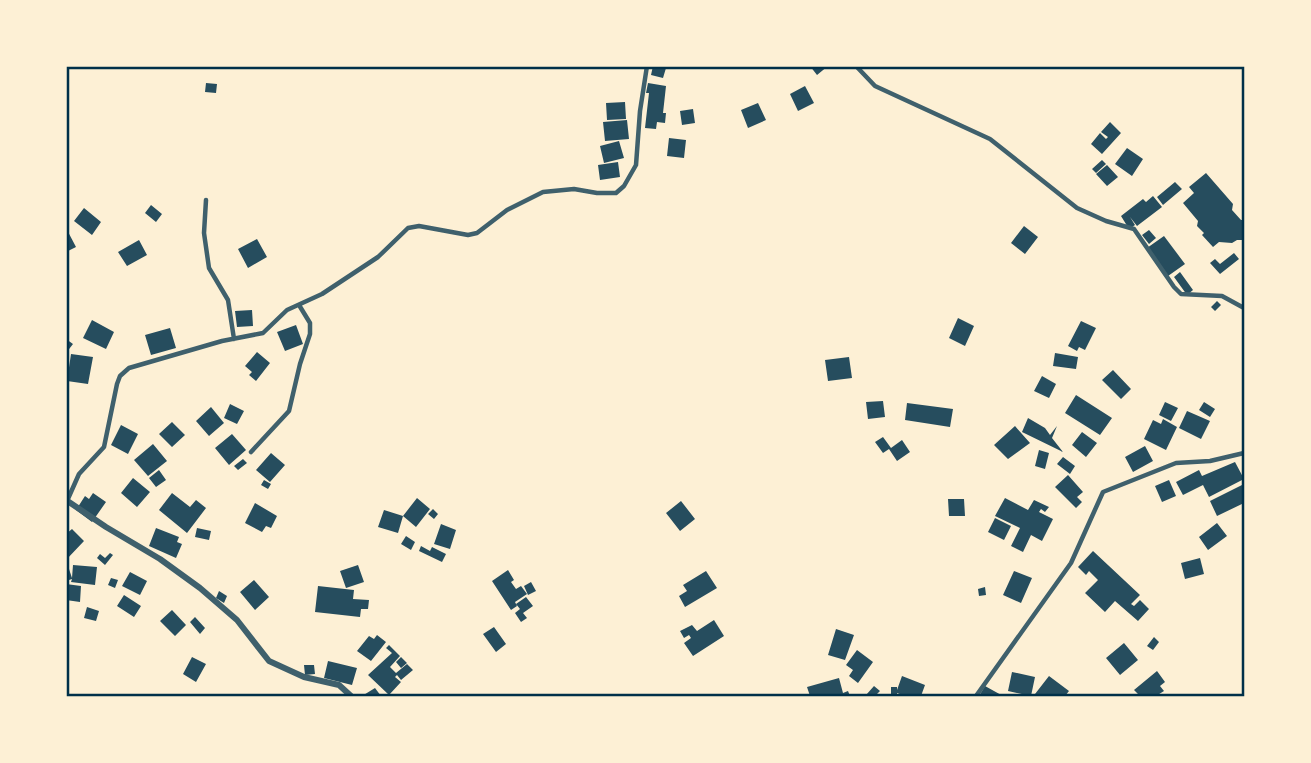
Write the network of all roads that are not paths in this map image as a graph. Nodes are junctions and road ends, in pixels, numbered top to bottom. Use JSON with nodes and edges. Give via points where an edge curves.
{"nodes":[{"id":1,"x":648,"y":66,"type":"edge"},
{"id":2,"x":856,"y":66,"type":"edge"},
{"id":3,"x":206,"y":200,"type":"dead end"},
{"id":4,"x":299,"y":304,"type":"junction"},
{"id":5,"x":1244,"y":308,"type":"edge"},
{"id":6,"x":234,"y":339,"type":"junction"},
{"id":7,"x":251,"y":452,"type":"dead end"},
{"id":8,"x":1244,"y":453,"type":"edge"},
{"id":9,"x":67,"y":500,"type":"edge"},
{"id":10,"x":351,"y":696,"type":"edge"},
{"id":11,"x":976,"y":696,"type":"edge"}],
"edges":[{"from":1,"to":4,"type":"street","via":[[636,164],[616,193],[543,192],[468,235],[408,228],[378,257],[322,295]]},
{"from":2,"to":5,"type":"street","via":[[875,86],[990,139],[1077,208],[1134,229],[1181,294],[1223,296]]},
{"from":3,"to":6,"type":"street","via":[[209,268],[228,300]]},
{"from":4,"to":6,"type":"street","via":[[263,333]]},
{"from":4,"to":7,"type":"street","via":[[310,323],[310,334],[289,411]]},
{"from":6,"to":9,"type":"street","via":[[129,368],[120,376],[104,447],[79,474]]},
{"from":8,"to":11,"type":"street","via":[[1176,463],[1103,492],[1071,563]]},
{"from":9,"to":10,"type":"street","via":[[201,588],[237,620],[269,661],[304,677],[339,685]]}]}
